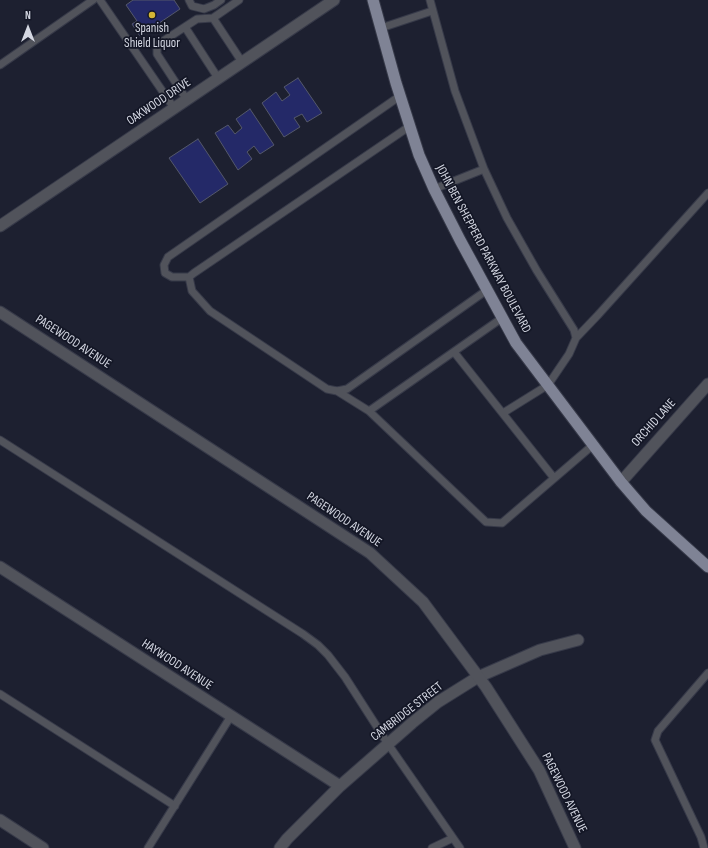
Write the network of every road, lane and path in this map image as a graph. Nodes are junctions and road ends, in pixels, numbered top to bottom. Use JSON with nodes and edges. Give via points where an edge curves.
{"nodes":[{"id":1,"x":93,"y":0,"type":"edge"},
{"id":2,"x":100,"y":0,"type":"edge"},
{"id":3,"x":188,"y":0,"type":"edge"},
{"id":4,"x":221,"y":0,"type":"edge"},
{"id":5,"x":239,"y":0,"type":"edge"},
{"id":6,"x":334,"y":0,"type":"edge"},
{"id":7,"x":373,"y":0,"type":"edge"},
{"id":8,"x":430,"y":0,"type":"edge"},
{"id":9,"x":432,"y":11,"type":"junction"},
{"id":10,"x":213,"y":18,"type":"junction"},
{"id":11,"x":185,"y":27,"type":"junction"},
{"id":12,"x":381,"y":28,"type":"junction"},
{"id":13,"x":242,"y":62,"type":"junction"},
{"id":14,"x":0,"y":64,"type":"edge"},
{"id":15,"x":218,"y":78,"type":"junction"},
{"id":16,"x":400,"y":96,"type":"junction"},
{"id":17,"x":187,"y":100,"type":"junction"},
{"id":18,"x":174,"y":108,"type":"junction"},
{"id":19,"x":410,"y":126,"type":"junction"},
{"id":20,"x":484,"y":169,"type":"junction"},
{"id":21,"x":434,"y":189,"type":"junction"},
{"id":22,"x":708,"y":193,"type":"edge"},
{"id":23,"x":0,"y":226,"type":"edge"},
{"id":24,"x":189,"y":277,"type":"junction"},
{"id":25,"x":487,"y":290,"type":"junction"},
{"id":26,"x":0,"y":312,"type":"edge"},
{"id":27,"x":502,"y":318,"type":"junction"},
{"id":28,"x":576,"y":338,"type":"junction"},
{"id":29,"x":454,"y":352,"type":"junction"},
{"id":30,"x":708,"y":384,"type":"edge"},
{"id":31,"x":548,"y":385,"type":"junction"},
{"id":32,"x":337,"y":391,"type":"junction"},
{"id":33,"x":369,"y":411,"type":"junction"},
{"id":34,"x":503,"y":413,"type":"junction"},
{"id":35,"x":0,"y":440,"type":"edge"},
{"id":36,"x":593,"y":445,"type":"junction"},
{"id":37,"x":554,"y":478,"type":"junction"},
{"id":38,"x":621,"y":482,"type":"junction"},
{"id":39,"x":0,"y":566,"type":"edge"},
{"id":40,"x":708,"y":567,"type":"edge"},
{"id":41,"x":578,"y":640,"type":"dead end"},
{"id":42,"x":708,"y":673,"type":"edge"},
{"id":43,"x":478,"y":677,"type":"junction"},
{"id":44,"x":0,"y":694,"type":"edge"},
{"id":45,"x":231,"y":716,"type":"junction"},
{"id":46,"x":388,"y":744,"type":"junction"},
{"id":47,"x":340,"y":786,"type":"junction"},
{"id":48,"x":175,"y":806,"type":"junction"},
{"id":49,"x":0,"y":820,"type":"edge"},
{"id":50,"x":453,"y":838,"type":"junction"},
{"id":51,"x":43,"y":848,"type":"edge"},
{"id":52,"x":148,"y":848,"type":"edge"},
{"id":53,"x":280,"y":848,"type":"edge"},
{"id":54,"x":432,"y":848,"type":"edge"},
{"id":55,"x":460,"y":848,"type":"edge"},
{"id":56,"x":575,"y":848,"type":"edge"},
{"id":57,"x":704,"y":848,"type":"edge"}],
"edges":[{"from":1,"to":14,"type":"lane"},
{"from":2,"to":18,"type":"lane"},
{"from":3,"to":4,"type":"lane","via":[[192,6],[204,9]]},
{"from":5,"to":10,"type":"lane"},
{"from":6,"to":13,"type":"street","name":"OAKWOOD DRIVE"},
{"from":7,"to":12,"type":"main road","name":"JOHN BEN SHEPPERD PARKWAY BOULEVARD"},
{"from":8,"to":9,"type":"lane"},
{"from":9,"to":12,"type":"lane"},
{"from":9,"to":20,"type":"lane","via":[[455,91]]},
{"from":10,"to":11,"type":"lane","via":[[197,19]]},
{"from":10,"to":13,"type":"lane"},
{"from":11,"to":15,"type":"lane"},
{"from":11,"to":17,"type":"lane","via":[[157,45],[157,54]]},
{"from":12,"to":16,"type":"main road","name":"JOHN BEN SHEPPERD PARKWAY BOULEVARD"},
{"from":13,"to":15,"type":"street","name":"OAKWOOD DRIVE"},
{"from":15,"to":17,"type":"street","name":"OAKWOOD DRIVE"},
{"from":16,"to":19,"type":"main road","name":"JOHN BEN SHEPPERD PARKWAY BOULEVARD"},
{"from":16,"to":24,"type":"lane","via":[[174,251],[164,265],[165,273],[172,277]]},
{"from":17,"to":18,"type":"street","name":"OAKWOOD DRIVE"},
{"from":18,"to":23,"type":"street","name":"OAKWOOD DRIVE"},
{"from":19,"to":21,"type":"main road","name":"JOHN BEN SHEPPERD PARKWAY BOULEVARD"},
{"from":19,"to":24,"type":"lane"},
{"from":20,"to":21,"type":"lane"},
{"from":20,"to":28,"type":"lane","via":[[511,225],[574,330]]},
{"from":21,"to":25,"type":"main road","name":"JOHN BEN SHEPPERD PARKWAY BOULEVARD"},
{"from":22,"to":28,"type":"lane"},
{"from":24,"to":32,"type":"lane","via":[[192,291],[210,311],[327,389]]},
{"from":25,"to":27,"type":"main road","name":"JOHN BEN SHEPPERD PARKWAY BOULEVARD"},
{"from":25,"to":32,"type":"lane","via":[[347,389]]},
{"from":26,"to":43,"type":"street","name":"PAGEWOOD AVENUE","via":[[370,553],[423,602]]},
{"from":27,"to":29,"type":"lane"},
{"from":27,"to":31,"type":"main road","name":"JOHN BEN SHEPPERD PARKWAY BOULEVARD","via":[[516,343]]},
{"from":28,"to":31,"type":"lane","via":[[569,354]]},
{"from":29,"to":33,"type":"lane"},
{"from":29,"to":34,"type":"lane"},
{"from":30,"to":38,"type":"street","name":"ORCHID LANE"},
{"from":31,"to":34,"type":"lane"},
{"from":31,"to":36,"type":"main road","name":"JOHN BEN SHEPPERD PARKWAY BOULEVARD"},
{"from":32,"to":33,"type":"lane"},
{"from":33,"to":37,"type":"lane","via":[[486,522],[502,523]]},
{"from":34,"to":37,"type":"lane"},
{"from":35,"to":46,"type":"lane","via":[[318,645],[344,677]]},
{"from":36,"to":37,"type":"lane"},
{"from":36,"to":38,"type":"main road","name":"JOHN BEN SHEPPERD PARKWAY BOULEVARD"},
{"from":38,"to":40,"type":"main road","name":"JOHN BEN SHEPPERD PARKWAY BOULEVARD","via":[[646,511]]},
{"from":39,"to":45,"type":"street","name":"HAYWOOD AVENUE"},
{"from":41,"to":43,"type":"street","name":"CAMBRIDGE STREET","via":[[540,650]]},
{"from":42,"to":57,"type":"lane","via":[[658,731],[655,740]]},
{"from":43,"to":46,"type":"street","name":"CAMBRIDGE STREET","via":[[438,702]]},
{"from":43,"to":56,"type":"street","name":"PAGEWOOD AVENUE","via":[[539,770]]},
{"from":44,"to":48,"type":"lane"},
{"from":45,"to":47,"type":"street","name":"HAYWOOD AVENUE"},
{"from":45,"to":48,"type":"lane"},
{"from":46,"to":47,"type":"street","name":"CAMBRIDGE STREET"},
{"from":46,"to":50,"type":"lane"},
{"from":47,"to":53,"type":"street","name":"CAMBRIDGE STREET"},
{"from":48,"to":52,"type":"lane"},
{"from":49,"to":51,"type":"street"},
{"from":50,"to":54,"type":"lane"},
{"from":50,"to":55,"type":"lane"}]}
